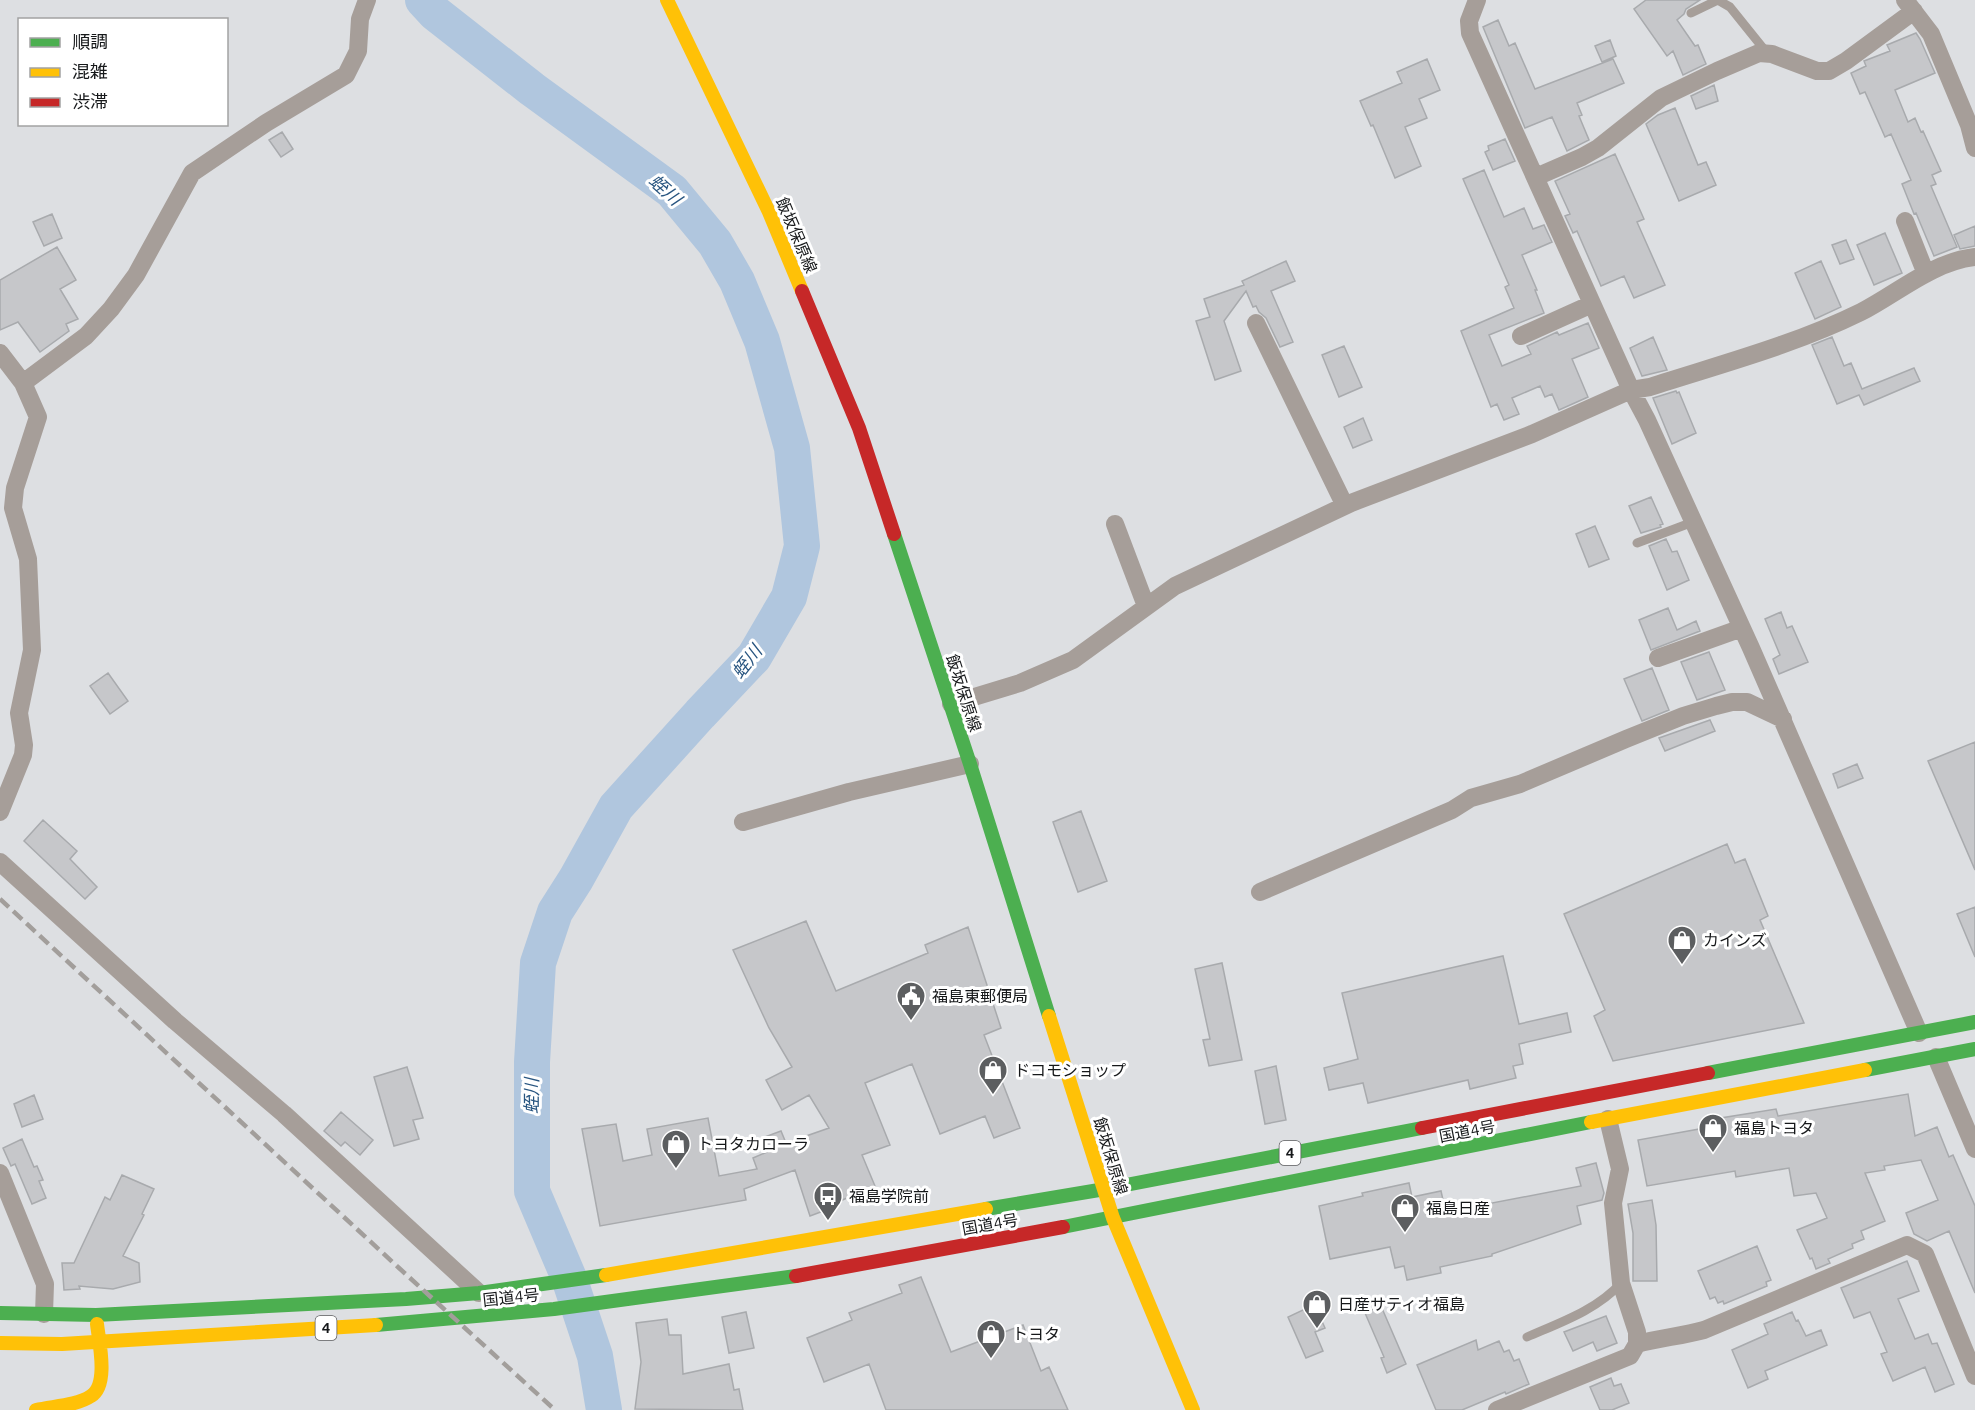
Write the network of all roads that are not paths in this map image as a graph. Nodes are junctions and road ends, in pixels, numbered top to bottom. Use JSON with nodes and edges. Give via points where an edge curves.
{"nodes":[{"id":1,"x":367,"y":0,"type":"edge"},
{"id":2,"x":667,"y":0,"type":"edge"},
{"id":3,"x":1477,"y":0,"type":"edge"},
{"id":4,"x":1910,"y":6,"type":"edge"},
{"id":5,"x":1692,"y":14,"type":"dead end"},
{"id":6,"x":1767,"y":54,"type":"junction"},
{"id":7,"x":1975,"y":148,"type":"edge"},
{"id":8,"x":1536,"y":177,"type":"junction"},
{"id":9,"x":1905,"y":221,"type":"dead end"},
{"id":10,"x":1975,"y":257,"type":"edge"},
{"id":11,"x":1926,"y":274,"type":"junction"},
{"id":12,"x":1592,"y":304,"type":"junction"},
{"id":13,"x":1256,"y":323,"type":"dead end"},
{"id":14,"x":1521,"y":336,"type":"dead end"},
{"id":15,"x":0,"y":353,"type":"edge"},
{"id":16,"x":23,"y":383,"type":"junction"},
{"id":17,"x":1631,"y":390,"type":"junction"},
{"id":18,"x":1345,"y":506,"type":"junction"},
{"id":19,"x":1693,"y":522,"type":"junction"},
{"id":20,"x":1115,"y":524,"type":"dead end"},
{"id":21,"x":1637,"y":543,"type":"dead end"},
{"id":22,"x":1146,"y":606,"type":"junction"},
{"id":23,"x":1742,"y":628,"type":"junction"},
{"id":24,"x":1658,"y":658,"type":"dead end"},
{"id":25,"x":951,"y":704,"type":"junction"},
{"id":26,"x":1783,"y":719,"type":"junction"},
{"id":27,"x":970,"y":764,"type":"junction"},
{"id":28,"x":0,"y":812,"type":"edge"},
{"id":29,"x":743,"y":822,"type":"dead end"},
{"id":30,"x":0,"y":862,"type":"edge"},
{"id":31,"x":1260,"y":892,"type":"dead end"},
{"id":32,"x":1975,"y":1022,"type":"edge"},
{"id":33,"x":1919,"y":1033,"type":"junction"},
{"id":34,"x":1975,"y":1049,"type":"edge"},
{"id":35,"x":1936,"y":1057,"type":"junction"},
{"id":36,"x":1608,"y":1119,"type":"junction"},
{"id":37,"x":1975,"y":1149,"type":"edge"},
{"id":38,"x":0,"y":1173,"type":"edge"},
{"id":39,"x":1105,"y":1189,"type":"junction"},
{"id":40,"x":1113,"y":1218,"type":"junction"},
{"id":41,"x":1622,"y":1283,"type":"junction"},
{"id":42,"x":479,"y":1293,"type":"junction"},
{"id":43,"x":0,"y":1313,"type":"edge"},
{"id":44,"x":44,"y":1314,"type":"junction"},
{"id":45,"x":96,"y":1315,"type":"junction"},
{"id":46,"x":1527,"y":1337,"type":"dead end"},
{"id":47,"x":98,"y":1341,"type":"junction"},
{"id":48,"x":0,"y":1344,"type":"edge"},
{"id":49,"x":1637,"y":1344,"type":"junction"},
{"id":50,"x":1975,"y":1376,"type":"edge"},
{"id":51,"x":36,"y":1410,"type":"edge"},
{"id":52,"x":1193,"y":1410,"type":"edge"},
{"id":53,"x":1497,"y":1410,"type":"edge"}],
"edges":[{"from":1,"to":16,"type":"street","via":[[360,19],[358,51],[346,75],[192,172],[135,275],[111,309],[86,336]]},
{"from":2,"to":25,"type":"main road","name":"飯坂保原線","via":[[769,212],[859,428]]},
{"from":3,"to":8,"type":"street","via":[[1470,33]]},
{"from":4,"to":6,"type":"street","via":[[1829,71],[1817,71]]},
{"from":4,"to":7,"type":"street","via":[[1931,34]]},
{"from":5,"to":6,"type":"lane","via":[[1718,0],[1731,7]]},
{"from":6,"to":8,"type":"street","via":[[1759,53],[1660,98],[1598,148]]},
{"from":8,"to":12,"type":"street"},
{"from":9,"to":11,"type":"street"},
{"from":10,"to":11,"type":"street"},
{"from":11,"to":17,"type":"street","via":[[1862,312],[1818,330]]},
{"from":12,"to":14,"type":"street"},
{"from":12,"to":17,"type":"street"},
{"from":13,"to":18,"type":"street"},
{"from":15,"to":16,"type":"street"},
{"from":16,"to":28,"type":"street","via":[[38,417],[15,488],[13,508],[28,559],[32,650],[18,713],[23,755]]},
{"from":17,"to":18,"type":"street","via":[[1532,434]]},
{"from":17,"to":19,"type":"street"},
{"from":18,"to":22,"type":"street","via":[[1175,586]]},
{"from":19,"to":21,"type":"lane"},
{"from":19,"to":23,"type":"street"},
{"from":20,"to":22,"type":"street"},
{"from":22,"to":25,"type":"street","via":[[1073,660],[1020,683]]},
{"from":23,"to":24,"type":"street"},
{"from":23,"to":26,"type":"street"},
{"from":25,"to":27,"type":"main road","name":"飯坂保原線"},
{"from":26,"to":31,"type":"street","via":[[1747,702],[1732,702],[1683,716],[1520,784],[1471,798],[1452,810]]},
{"from":26,"to":33,"type":"street"},
{"from":27,"to":29,"type":"street"},
{"from":27,"to":39,"type":"main road","name":"飯坂保原線"},
{"from":30,"to":42,"type":"street"},
{"from":32,"to":33,"type":"main road","name":"国道4号","number":"4"},
{"from":33,"to":39,"type":"main road","name":"国道4号","number":"4"},
{"from":34,"to":35,"type":"main road","name":"国道4号","number":"4"},
{"from":35,"to":36,"type":"main road","name":"国道4号","number":"4"},
{"from":35,"to":37,"type":"street"},
{"from":36,"to":40,"type":"main road","name":"国道4号","number":"4"},
{"from":36,"to":41,"type":"street","via":[[1620,1169],[1613,1203]]},
{"from":38,"to":44,"type":"street","via":[[45,1284]]},
{"from":39,"to":40,"type":"main road","name":"飯坂保原線"},
{"from":39,"to":42,"type":"main road","name":"国道4号","number":"4"},
{"from":40,"to":47,"type":"main road","name":"国道4号","number":"4","via":[[814,1273],[554,1309],[423,1322]]},
{"from":40,"to":52,"type":"main road","name":"飯坂保原線"},
{"from":41,"to":46,"type":"lane","via":[[1613,1293],[1571,1318]]},
{"from":41,"to":49,"type":"street"},
{"from":42,"to":45,"type":"main road","name":"国道4号","number":"4"},
{"from":43,"to":44,"type":"main road","name":"国道4号","number":"4"},
{"from":44,"to":45,"type":"main road","name":"国道4号","number":"4"},
{"from":45,"to":47,"type":"main road"},
{"from":47,"to":48,"type":"main road","name":"国道4号","number":"4"},
{"from":47,"to":51,"type":"main road","via":[[102,1377],[93,1396]]},
{"from":49,"to":50,"type":"street","via":[[1704,1330],[1907,1245],[1925,1254]]},
{"from":49,"to":53,"type":"street","via":[[1630,1356]]}]}
